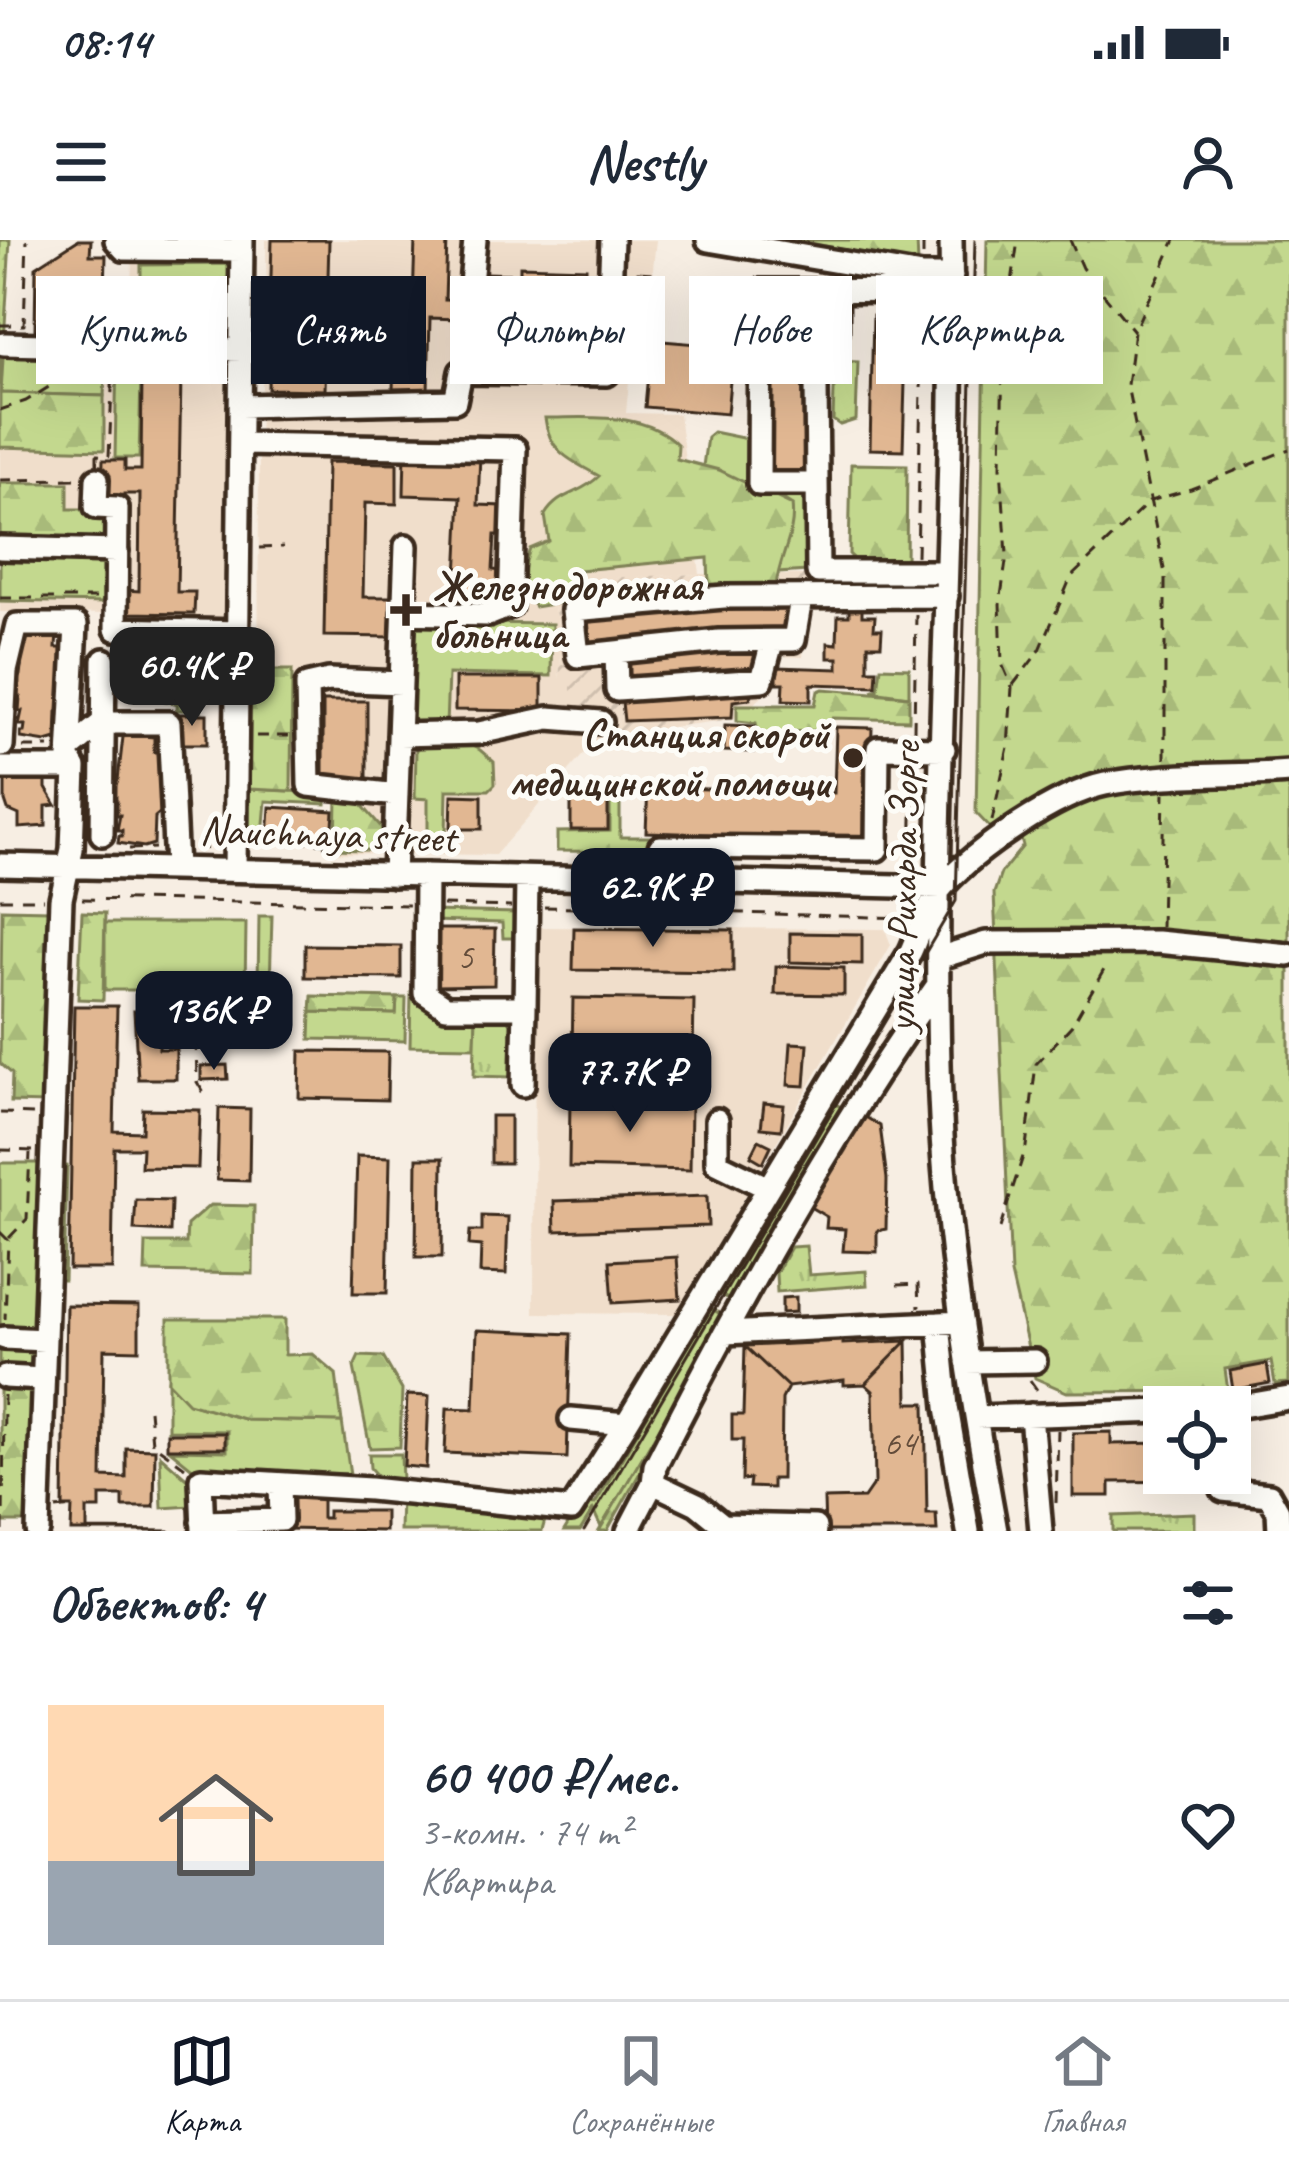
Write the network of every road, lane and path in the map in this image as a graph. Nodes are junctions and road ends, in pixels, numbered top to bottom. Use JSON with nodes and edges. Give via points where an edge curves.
{"nodes":[{"id":1,"x":27,"y":240,"type":"edge"},
{"id":2,"x":475,"y":240,"type":"edge"},
{"id":3,"x":635,"y":240,"type":"edge"},
{"id":4,"x":708,"y":240,"type":"edge"},
{"id":5,"x":952,"y":240,"type":"edge"},
{"id":6,"x":1018,"y":240,"type":"edge"},
{"id":7,"x":1070,"y":240,"type":"edge"},
{"id":8,"x":1175,"y":240,"type":"edge"},
{"id":9,"x":120,"y":244,"type":"edge"},
{"id":10,"x":242,"y":245,"type":"edge"},
{"id":11,"x":612,"y":245,"type":"edge"},
{"id":12,"x":119,"y":276,"type":"edge"},
{"id":13,"x":472,"y":276,"type":"edge"},
{"id":14,"x":922,"y":276,"type":"edge"},
{"id":15,"x":952,"y":276,"type":"edge"},
{"id":16,"x":1134,"y":332,"type":"junction"},
{"id":17,"x":2,"y":334,"type":"edge"},
{"id":18,"x":36,"y":338,"type":"edge"},
{"id":19,"x":227,"y":350,"type":"edge"},
{"id":20,"x":241,"y":350,"type":"junction"},
{"id":21,"x":55,"y":384,"type":"edge"},
{"id":22,"x":114,"y":384,"type":"edge"},
{"id":23,"x":760,"y":384,"type":"edge"},
{"id":24,"x":816,"y":384,"type":"edge"},
{"id":25,"x":950,"y":384,"type":"edge"},
{"id":26,"x":241,"y":406,"type":"junction"},
{"id":27,"x":0,"y":410,"type":"edge"},
{"id":28,"x":240,"y":444,"type":"junction"},
{"id":29,"x":1289,"y":449,"type":"edge"},
{"id":30,"x":97,"y":479,"type":"junction"},
{"id":31,"x":0,"y":480,"type":"edge"},
{"id":32,"x":817,"y":484,"type":"junction"},
{"id":33,"x":1150,"y":501,"type":"junction"},
{"id":34,"x":406,"y":546,"type":"dead end"},
{"id":35,"x":283,"y":547,"type":"dead end"},
{"id":36,"x":0,"y":548,"type":"edge"},
{"id":37,"x":239,"y":548,"type":"junction"},
{"id":38,"x":117,"y":550,"type":"junction"},
{"id":39,"x":946,"y":572,"type":"junction"},
{"id":40,"x":947,"y":596,"type":"junction"},
{"id":41,"x":0,"y":598,"type":"edge"},
{"id":42,"x":117,"y":598,"type":"junction"},
{"id":43,"x":801,"y":598,"type":"junction"},
{"id":44,"x":403,"y":614,"type":"junction"},
{"id":45,"x":238,"y":632,"type":"junction"},
{"id":46,"x":772,"y":642,"type":"junction"},
{"id":47,"x":616,"y":652,"type":"junction"},
{"id":48,"x":104,"y":660,"type":"dead end"},
{"id":49,"x":401,"y":682,"type":"junction"},
{"id":50,"x":1012,"y":687,"type":"junction"},
{"id":51,"x":601,"y":722,"type":"dead end"},
{"id":52,"x":102,"y":723,"type":"junction"},
{"id":53,"x":237,"y":736,"type":"junction"},
{"id":54,"x":307,"y":736,"type":"junction"},
{"id":55,"x":399,"y":736,"type":"junction"},
{"id":56,"x":944,"y":749,"type":"junction"},
{"id":57,"x":2,"y":757,"type":"edge"},
{"id":58,"x":73,"y":758,"type":"junction"},
{"id":59,"x":1289,"y":772,"type":"edge"},
{"id":60,"x":1165,"y":780,"type":"junction"},
{"id":61,"x":397,"y":795,"type":"junction"},
{"id":62,"x":990,"y":831,"type":"dead end"},
{"id":63,"x":102,"y":834,"type":"dead end"},
{"id":64,"x":236,"y":837,"type":"junction"},
{"id":65,"x":324,"y":861,"type":"dead end"},
{"id":66,"x":0,"y":866,"type":"edge"},
{"id":67,"x":65,"y":867,"type":"junction"},
{"id":68,"x":176,"y":868,"type":"junction"},
{"id":69,"x":235,"y":870,"type":"junction"},
{"id":70,"x":394,"y":874,"type":"junction"},
{"id":71,"x":426,"y":875,"type":"junction"},
{"id":72,"x":526,"y":879,"type":"junction"},
{"id":73,"x":660,"y":881,"type":"junction"},
{"id":74,"x":910,"y":886,"type":"junction"},
{"id":75,"x":941,"y":887,"type":"junction"},
{"id":76,"x":0,"y":899,"type":"edge"},
{"id":77,"x":61,"y":899,"type":"junction"},
{"id":78,"x":426,"y":905,"type":"junction"},
{"id":79,"x":526,"y":907,"type":"junction"},
{"id":80,"x":1157,"y":942,"type":"junction"},
{"id":81,"x":1110,"y":943,"type":"junction"},
{"id":82,"x":1289,"y":956,"type":"edge"},
{"id":83,"x":938,"y":958,"type":"junction"},
{"id":84,"x":938,"y":986,"type":"junction"},
{"id":85,"x":195,"y":998,"type":"dead end"},
{"id":86,"x":525,"y":1007,"type":"junction"},
{"id":87,"x":524,"y":1085,"type":"dead end"},
{"id":88,"x":207,"y":1098,"type":"dead end"},
{"id":89,"x":0,"y":1113,"type":"edge"},
{"id":90,"x":54,"y":1114,"type":"junction"},
{"id":91,"x":717,"y":1120,"type":"dead end"},
{"id":92,"x":0,"y":1150,"type":"edge"},
{"id":93,"x":41,"y":1151,"type":"junction"},
{"id":94,"x":768,"y":1188,"type":"junction"},
{"id":95,"x":1000,"y":1228,"type":"dead end"},
{"id":96,"x":8,"y":1240,"type":"dead end"},
{"id":97,"x":897,"y":1285,"type":"dead end"},
{"id":98,"x":940,"y":1323,"type":"junction"},
{"id":99,"x":724,"y":1333,"type":"junction"},
{"id":100,"x":4,"y":1338,"type":"dead end"},
{"id":101,"x":44,"y":1340,"type":"junction"},
{"id":102,"x":1028,"y":1360,"type":"joint"},
{"id":103,"x":967,"y":1362,"type":"junction"},
{"id":104,"x":4,"y":1377,"type":"dead end"},
{"id":105,"x":43,"y":1379,"type":"junction"},
{"id":106,"x":1289,"y":1398,"type":"edge"},
{"id":107,"x":1251,"y":1404,"type":"edge"},
{"id":108,"x":149,"y":1410,"type":"dead end"},
{"id":109,"x":1143,"y":1412,"type":"edge"},
{"id":110,"x":1058,"y":1414,"type":"junction"},
{"id":111,"x":1031,"y":1415,"type":"junction"},
{"id":112,"x":976,"y":1417,"type":"junction"},
{"id":113,"x":571,"y":1419,"type":"dead end"},
{"id":114,"x":626,"y":1424,"type":"junction"},
{"id":115,"x":201,"y":1479,"type":"junction"},
{"id":116,"x":652,"y":1483,"type":"junction"},
{"id":117,"x":280,"y":1484,"type":"junction"},
{"id":118,"x":1251,"y":1493,"type":"edge"},
{"id":119,"x":72,"y":1508,"type":"dead end"},
{"id":120,"x":48,"y":1510,"type":"dead end"},
{"id":121,"x":1044,"y":1520,"type":"edge"},
{"id":122,"x":202,"y":1527,"type":"edge"},
{"id":123,"x":995,"y":1528,"type":"edge"},
{"id":124,"x":38,"y":1531,"type":"edge"},
{"id":125,"x":628,"y":1531,"type":"edge"},
{"id":126,"x":815,"y":1531,"type":"edge"},
{"id":127,"x":968,"y":1531,"type":"edge"},
{"id":128,"x":1279,"y":1531,"type":"edge"}],
"edges":[{"from":1,"to":17,"type":"path","via":[[24,325]]},
{"from":2,"to":13,"type":"street"},
{"from":3,"to":11,"type":"street"},
{"from":4,"to":14,"type":"street"},
{"from":5,"to":15,"type":"street","name":"улица Рихарда Зорге"},
{"from":6,"to":50,"type":"path","via":[[1003,346],[1001,466],[1002,664]]},
{"from":7,"to":16,"type":"path","via":[[1082,268]]},
{"from":8,"to":16,"type":"path"},
{"from":9,"to":10,"type":"street"},
{"from":9,"to":12,"type":"path"},
{"from":10,"to":20,"type":"street"},
{"from":11,"to":26,"type":"street","via":[[607,374],[461,372],[455,401]]},
{"from":16,"to":33,"type":"path","via":[[1127,385]]},
{"from":17,"to":18,"type":"street"},
{"from":19,"to":20,"type":"street"},
{"from":20,"to":26,"type":"street"},
{"from":21,"to":27,"type":"path"},
{"from":22,"to":30,"type":"path","via":[[109,456],[97,455]]},
{"from":23,"to":32,"type":"street","via":[[759,484]]},
{"from":24,"to":32,"type":"street"},
{"from":25,"to":39,"type":"street","name":"улица Рихарда Зорге"},
{"from":26,"to":28,"type":"street"},
{"from":28,"to":37,"type":"street"},
{"from":28,"to":44,"type":"street","via":[[515,449],[510,607],[488,615]]},
{"from":29,"to":33,"type":"path"},
{"from":30,"to":31,"type":"path"},
{"from":30,"to":38,"type":"street","via":[[96,507],[117,508]]},
{"from":32,"to":39,"type":"street","via":[[818,572]]},
{"from":33,"to":50,"type":"path","via":[[1071,577],[1040,650]]},
{"from":33,"to":60,"type":"path","via":[[1165,574]]},
{"from":34,"to":44,"type":"street"},
{"from":35,"to":37,"type":"path"},
{"from":36,"to":38,"type":"street"},
{"from":37,"to":45,"type":"street"},
{"from":38,"to":42,"type":"street"},
{"from":39,"to":40,"type":"street","name":"улица Рихарда Зорге"},
{"from":40,"to":43,"type":"street"},
{"from":40,"to":56,"type":"street","name":"улица Рихарда Зорге"},
{"from":41,"to":42,"type":"path"},
{"from":42,"to":45,"type":"street","via":[[116,629]]},
{"from":43,"to":46,"type":"street","via":[[794,640]]},
{"from":43,"to":47,"type":"street","via":[[573,610],[578,656]]},
{"from":44,"to":49,"type":"street"},
{"from":45,"to":53,"type":"street"},
{"from":46,"to":47,"type":"street"},
{"from":46,"to":47,"type":"street","via":[[762,680],[617,690]]},
{"from":48,"to":52,"type":"street"},
{"from":49,"to":54,"type":"street","via":[[314,681]]},
{"from":49,"to":55,"type":"street"},
{"from":50,"to":62,"type":"path","via":[[1009,747]]},
{"from":51,"to":55,"type":"street","via":[[549,718],[479,733]]},
{"from":52,"to":58,"type":"street"},
{"from":52,"to":63,"type":"street"},
{"from":52,"to":68,"type":"street","via":[[169,723]]},
{"from":53,"to":54,"type":"path"},
{"from":53,"to":64,"type":"street"},
{"from":54,"to":61,"type":"street","via":[[309,785]]},
{"from":55,"to":61,"type":"street"},
{"from":56,"to":73,"type":"street","via":[[878,748],[877,849],[660,847]]},
{"from":56,"to":75,"type":"street","name":"улица Рихарда Зорге"},
{"from":57,"to":58,"type":"street"},
{"from":57,"to":58,"type":"street","via":[[17,625],[76,625]]},
{"from":58,"to":67,"type":"street"},
{"from":59,"to":60,"type":"street"},
{"from":60,"to":75,"type":"street","via":[[1101,785],[1048,807]]},
{"from":60,"to":80,"type":"path"},
{"from":61,"to":70,"type":"street"},
{"from":64,"to":65,"type":"path","via":[[325,844]]},
{"from":64,"to":69,"type":"street"},
{"from":66,"to":67,"type":"street","name":"Nauchnaya street"},
{"from":67,"to":68,"type":"street","name":"Nauchnaya street"},
{"from":67,"to":77,"type":"street"},
{"from":68,"to":69,"type":"street","name":"Nauchnaya street"},
{"from":69,"to":70,"type":"street","name":"Nauchnaya street"},
{"from":70,"to":71,"type":"street","name":"Nauchnaya street"},
{"from":71,"to":72,"type":"street","name":"Nauchnaya street"},
{"from":71,"to":78,"type":"street"},
{"from":72,"to":73,"type":"street","name":"Nauchnaya street"},
{"from":72,"to":79,"type":"street"},
{"from":73,"to":74,"type":"street","name":"Nauchnaya street"},
{"from":74,"to":75,"type":"street","name":"Nauchnaya street"},
{"from":74,"to":79,"type":"path","via":[[908,918]]},
{"from":75,"to":83,"type":"street","name":"улица Рихарда Зорге"},
{"from":75,"to":94,"type":"street"},
{"from":76,"to":77,"type":"path"},
{"from":77,"to":78,"type":"path"},
{"from":77,"to":90,"type":"street"},
{"from":78,"to":79,"type":"path"},
{"from":78,"to":86,"type":"street","via":[[425,993],[446,1007]]},
{"from":79,"to":86,"type":"street"},
{"from":80,"to":81,"type":"street"},
{"from":80,"to":82,"type":"street"},
{"from":81,"to":83,"type":"street","via":[[986,943]]},
{"from":81,"to":95,"type":"path","via":[[1107,966],[1084,1005],[1036,1064],[1026,1147]]},
{"from":83,"to":84,"type":"street","name":"улица Рихарда Зорге"},
{"from":84,"to":98,"type":"street","name":"улица Рихарда Зорге"},
{"from":84,"to":99,"type":"street","via":[[831,1147]]},
{"from":85,"to":88,"type":"path","via":[[197,1082]]},
{"from":86,"to":87,"type":"street"},
{"from":89,"to":90,"type":"path"},
{"from":90,"to":93,"type":"street"},
{"from":91,"to":94,"type":"street","via":[[716,1163]]},
{"from":92,"to":93,"type":"path"},
{"from":93,"to":96,"type":"path","via":[[27,1219]]},
{"from":93,"to":101,"type":"street"},
{"from":94,"to":114,"type":"street"},
{"from":97,"to":98,"type":"path","via":[[918,1284]]},
{"from":98,"to":99,"type":"street"},
{"from":98,"to":103,"type":"street","name":"улица Рихарда Зорге"},
{"from":98,"to":127,"type":"street"},
{"from":99,"to":116,"type":"street"},
{"from":100,"to":101,"type":"street"},
{"from":101,"to":105,"type":"street"},
{"from":102,"to":103,"type":"street"},
{"from":102,"to":110,"type":"path","via":[[1037,1391]]},
{"from":103,"to":112,"type":"street","name":"улица Рихарда Зорге"},
{"from":104,"to":105,"type":"street"},
{"from":105,"to":124,"type":"street"},
{"from":106,"to":107,"type":"street"},
{"from":108,"to":115,"type":"path","via":[[152,1443]]},
{"from":109,"to":110,"type":"street"},
{"from":110,"to":111,"type":"street"},
{"from":110,"to":121,"type":"path","via":[[1058,1501]]},
{"from":111,"to":112,"type":"street"},
{"from":111,"to":121,"type":"street"},
{"from":112,"to":123,"type":"street","name":"улица Рихарда Зорге"},
{"from":113,"to":114,"type":"street"},
{"from":114,"to":117,"type":"street","via":[[571,1510]]},
{"from":115,"to":117,"type":"street"},
{"from":115,"to":122,"type":"street"},
{"from":116,"to":125,"type":"street"},
{"from":116,"to":126,"type":"street","via":[[722,1525]]},
{"from":117,"to":122,"type":"street","via":[[281,1520]]},
{"from":118,"to":128,"type":"street","via":[[1269,1495]]},
{"from":119,"to":120,"type":"path"},
{"from":123,"to":127,"type":"street"}]}
